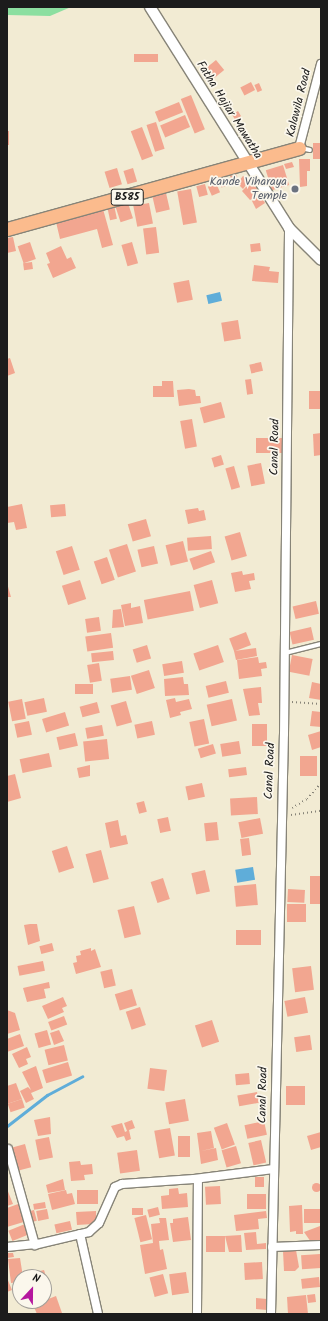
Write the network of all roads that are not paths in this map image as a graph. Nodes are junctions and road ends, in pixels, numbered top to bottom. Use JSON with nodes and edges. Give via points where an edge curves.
{"nodes":[{"id":1,"x":150,"y":7,"type":"edge"},
{"id":2,"x":321,"y":64,"type":"edge"},
{"id":3,"x":305,"y":149,"type":"joint"},
{"id":4,"x":247,"y":163,"type":"junction"},
{"id":5,"x":289,"y":228,"type":"junction"},
{"id":6,"x":7,"y":229,"type":"edge"},
{"id":7,"x":321,"y":260,"type":"edge"},
{"id":8,"x":321,"y":644,"type":"edge"},
{"id":9,"x":285,"y":653,"type":"junction"},
{"id":10,"x":8,"y":1149,"type":"dead end"},
{"id":11,"x":273,"y":1169,"type":"junction"},
{"id":12,"x":198,"y":1179,"type":"junction"},
{"id":13,"x":80,"y":1234,"type":"junction"},
{"id":14,"x":35,"y":1245,"type":"junction"},
{"id":15,"x":321,"y":1246,"type":"edge"},
{"id":16,"x":7,"y":1247,"type":"edge"},
{"id":17,"x":272,"y":1247,"type":"junction"},
{"id":18,"x":98,"y":1314,"type":"edge"},
{"id":19,"x":197,"y":1314,"type":"edge"},
{"id":20,"x":271,"y":1314,"type":"edge"}],
"edges":[{"from":1,"to":4,"type":"street","name":"Fatha Hajiar Mawatha"},
{"from":2,"to":3,"type":"street","name":"Kalawila Road"},
{"from":3,"to":4,"type":"main road","number":"B585"},
{"from":4,"to":5,"type":"street","name":"Fatha Hajiar Mawatha"},
{"from":4,"to":6,"type":"main road","number":"B585"},
{"from":5,"to":7,"type":"street","name":"Fatha Hajiar Mawatha"},
{"from":5,"to":9,"type":"street","name":"Canal Road"},
{"from":8,"to":9,"type":"lane"},
{"from":9,"to":11,"type":"street","name":"Canal Road"},
{"from":10,"to":14,"type":"street"},
{"from":11,"to":12,"type":"street"},
{"from":11,"to":17,"type":"street","name":"Canal Road"},
{"from":12,"to":13,"type":"street","via":[[122,1184],[115,1187],[99,1224],[89,1232]]},
{"from":12,"to":19,"type":"street"},
{"from":13,"to":14,"type":"street"},
{"from":13,"to":18,"type":"street"},
{"from":14,"to":16,"type":"street"},
{"from":15,"to":17,"type":"street"},
{"from":17,"to":20,"type":"street","name":"Canal Road"}]}
